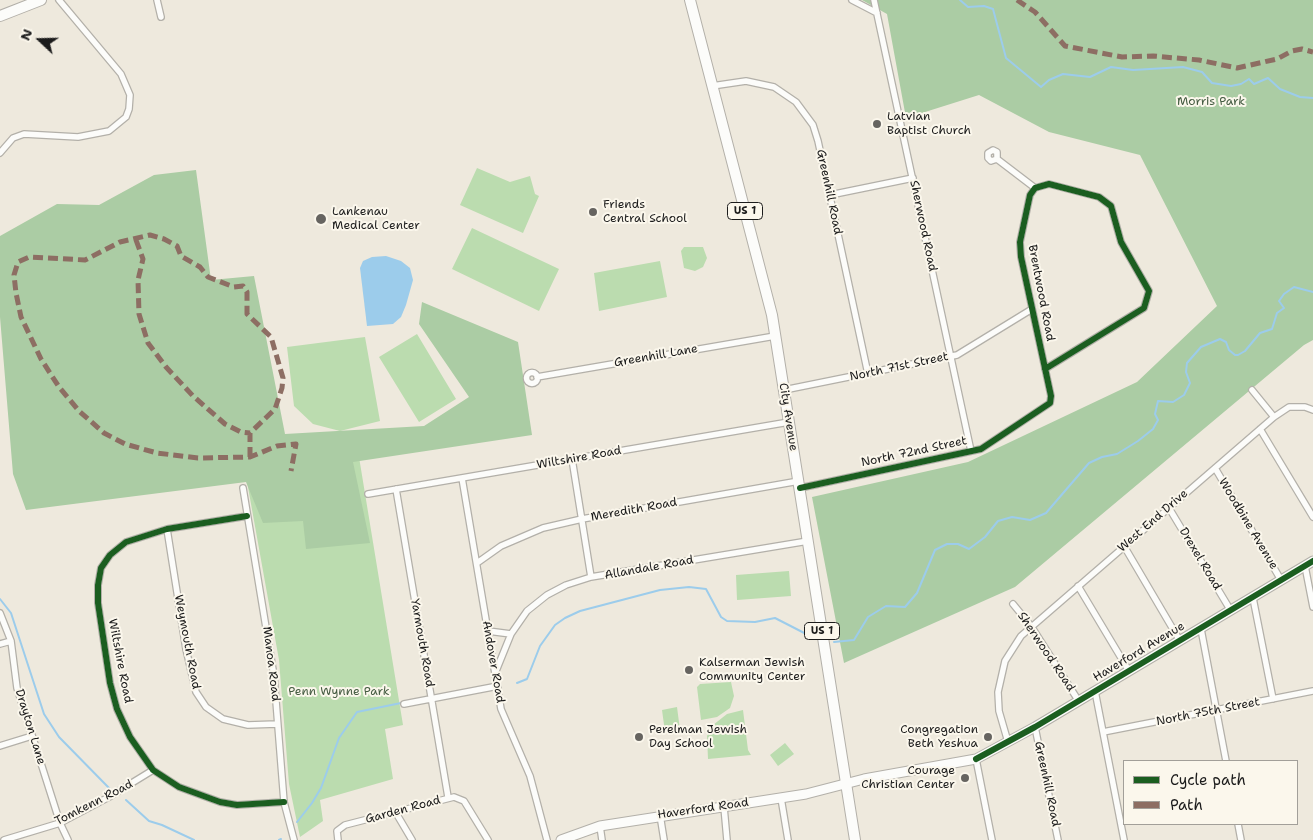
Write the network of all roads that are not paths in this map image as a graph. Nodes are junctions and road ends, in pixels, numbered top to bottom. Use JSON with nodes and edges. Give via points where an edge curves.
{"nodes":[{"id":1,"x":28,"y":0,"type":"edge"},
{"id":2,"x":41,"y":0,"type":"edge"},
{"id":3,"x":59,"y":0,"type":"edge"},
{"id":4,"x":157,"y":0,"type":"edge"},
{"id":5,"x":690,"y":0,"type":"edge"},
{"id":6,"x":852,"y":0,"type":"edge"},
{"id":7,"x":874,"y":0,"type":"edge"},
{"id":8,"x":13,"y":11,"type":"junction"},
{"id":9,"x":877,"y":13,"type":"junction"},
{"id":10,"x":0,"y":16,"type":"edge"},
{"id":11,"x":161,"y":17,"type":"dead end"},
{"id":12,"x":712,"y":86,"type":"junction"},
{"id":13,"x":0,"y":153,"type":"edge"},
{"id":14,"x":998,"y":159,"type":"dead end"},
{"id":15,"x":912,"y":178,"type":"junction"},
{"id":16,"x":1035,"y":188,"type":"junction"},
{"id":17,"x":830,"y":195,"type":"junction"},
{"id":18,"x":1032,"y":309,"type":"junction"},
{"id":19,"x":776,"y":336,"type":"junction"},
{"id":20,"x":951,"y":355,"type":"junction"},
{"id":21,"x":1045,"y":370,"type":"junction"},
{"id":22,"x":868,"y":374,"type":"junction"},
{"id":23,"x":537,"y":377,"type":"dead end"},
{"id":24,"x":784,"y":390,"type":"junction"},
{"id":25,"x":1252,"y":390,"type":"dead end"},
{"id":26,"x":1050,"y":403,"type":"joint"},
{"id":27,"x":1313,"y":410,"type":"edge"},
{"id":28,"x":1274,"y":416,"type":"junction"},
{"id":29,"x":789,"y":422,"type":"junction"},
{"id":30,"x":1260,"y":429,"type":"junction"},
{"id":31,"x":971,"y":451,"type":"junction"},
{"id":32,"x":572,"y":459,"type":"junction"},
{"id":33,"x":1215,"y":468,"type":"junction"},
{"id":34,"x":462,"y":478,"type":"junction"},
{"id":35,"x":799,"y":485,"type":"junction"},
{"id":36,"x":243,"y":488,"type":"dead end"},
{"id":37,"x":396,"y":489,"type":"junction"},
{"id":38,"x":368,"y":494,"type":"dead end"},
{"id":39,"x":1169,"y":508,"type":"junction"},
{"id":40,"x":247,"y":516,"type":"junction"},
{"id":41,"x":1313,"y":517,"type":"edge"},
{"id":42,"x":582,"y":519,"type":"junction"},
{"id":43,"x":167,"y":529,"type":"junction"},
{"id":44,"x":808,"y":541,"type":"junction"},
{"id":45,"x":1124,"y":546,"type":"junction"},
{"id":46,"x":478,"y":564,"type":"junction"},
{"id":47,"x":1309,"y":564,"type":"edge"},
{"id":48,"x":591,"y":578,"type":"junction"},
{"id":49,"x":1281,"y":580,"type":"junction"},
{"id":50,"x":1078,"y":586,"type":"junction"},
{"id":51,"x":1252,"y":598,"type":"junction"},
{"id":52,"x":1013,"y":604,"type":"dead end"},
{"id":53,"x":1313,"y":607,"type":"edge"},
{"id":54,"x":1231,"y":611,"type":"junction"},
{"id":55,"x":0,"y":613,"type":"edge"},
{"id":56,"x":1031,"y":626,"type":"junction"},
{"id":57,"x":1201,"y":629,"type":"junction"},
{"id":58,"x":488,"y":631,"type":"junction"},
{"id":59,"x":511,"y":634,"type":"junction"},
{"id":60,"x":11,"y":641,"type":"junction"},
{"id":61,"x":1180,"y":641,"type":"junction"},
{"id":62,"x":0,"y":644,"type":"edge"},
{"id":63,"x":1129,"y":671,"type":"junction"},
{"id":64,"x":495,"y":672,"type":"junction"},
{"id":65,"x":498,"y":686,"type":"junction"},
{"id":66,"x":1095,"y":691,"type":"junction"},
{"id":67,"x":1313,"y":692,"type":"edge"},
{"id":68,"x":432,"y":698,"type":"junction"},
{"id":69,"x":1273,"y":699,"type":"junction"},
{"id":70,"x":1078,"y":700,"type":"junction"},
{"id":71,"x":404,"y":704,"type":"dead end"},
{"id":72,"x":1216,"y":710,"type":"junction"},
{"id":73,"x":277,"y":724,"type":"junction"},
{"id":74,"x":1035,"y":728,"type":"junction"},
{"id":75,"x":1103,"y":732,"type":"junction"},
{"id":76,"x":32,"y":736,"type":"junction"},
{"id":77,"x":1008,"y":742,"type":"junction"},
{"id":78,"x":0,"y":746,"type":"edge"},
{"id":79,"x":976,"y":759,"type":"junction"},
{"id":80,"x":1226,"y":760,"type":"edge"},
{"id":81,"x":153,"y":770,"type":"junction"},
{"id":82,"x":846,"y":783,"type":"junction"},
{"id":83,"x":448,"y":797,"type":"junction"},
{"id":84,"x":782,"y":798,"type":"junction"},
{"id":85,"x":284,"y":802,"type":"junction"},
{"id":86,"x":724,"y":807,"type":"junction"},
{"id":87,"x":396,"y":813,"type":"junction"},
{"id":88,"x":660,"y":815,"type":"junction"},
{"id":89,"x":60,"y":823,"type":"junction"},
{"id":90,"x":1238,"y":825,"type":"edge"},
{"id":91,"x":600,"y":826,"type":"junction"},
{"id":92,"x":4,"y":840,"type":"edge"},
{"id":93,"x":68,"y":840,"type":"edge"},
{"id":94,"x":294,"y":840,"type":"edge"},
{"id":95,"x":338,"y":840,"type":"edge"},
{"id":96,"x":412,"y":840,"type":"edge"},
{"id":97,"x":488,"y":840,"type":"edge"},
{"id":98,"x":547,"y":840,"type":"edge"},
{"id":99,"x":561,"y":840,"type":"edge"},
{"id":100,"x":602,"y":840,"type":"edge"},
{"id":101,"x":664,"y":840,"type":"edge"},
{"id":102,"x":727,"y":840,"type":"edge"},
{"id":103,"x":788,"y":840,"type":"edge"},
{"id":104,"x":856,"y":840,"type":"edge"},
{"id":105,"x":992,"y":840,"type":"edge"},
{"id":106,"x":1058,"y":840,"type":"edge"},
{"id":107,"x":1124,"y":840,"type":"edge"},
{"id":108,"x":1241,"y":840,"type":"edge"}],
"edges":[{"from":1,"to":8,"type":"street"},
{"from":2,"to":8,"type":"highway"},
{"from":3,"to":13,"type":"street","via":[[121,74],[130,95],[126,117],[109,131],[78,137],[24,134],[12,138]]},
{"from":4,"to":11,"type":"street"},
{"from":5,"to":12,"type":"highway","name":"City Avenue","number":"US 1"},
{"from":6,"to":9,"type":"street"},
{"from":7,"to":9,"type":"street","name":"Sherwood Road"},
{"from":8,"to":10,"type":"highway"},
{"from":9,"to":15,"type":"street","name":"Sherwood Road"},
{"from":12,"to":17,"type":"street","name":"Greenhill Road","via":[[738,81],[756,82],[774,87],[796,102],[813,125]]},
{"from":12,"to":19,"type":"highway","name":"City Avenue","number":"US 1"},
{"from":14,"to":16,"type":"street"},
{"from":15,"to":17,"type":"street"},
{"from":15,"to":20,"type":"street","name":"Sherwood Road"},
{"from":16,"to":18,"type":"street","name":"Brentwood Road","via":[[1030,195],[1020,242]]},
{"from":16,"to":21,"type":"street","via":[[1048,184],[1105,200],[1111,206],[1121,242],[1147,287],[1148,300],[1144,308]]},
{"from":17,"to":22,"type":"street","name":"Greenhill Road"},
{"from":18,"to":20,"type":"street","name":"North 71st Street","via":[[957,355]]},
{"from":18,"to":21,"type":"street","name":"Brentwood Road"},
{"from":19,"to":23,"type":"street","name":"Greenhill Lane"},
{"from":19,"to":24,"type":"highway","name":"City Avenue","number":"US 1"},
{"from":20,"to":22,"type":"street","name":"North 71st Street"},
{"from":20,"to":31,"type":"street","name":"Sherwood Road"},
{"from":21,"to":26,"type":"street","name":"Brentwood Road"},
{"from":22,"to":24,"type":"street","name":"North 71st Street"},
{"from":24,"to":29,"type":"highway","name":"City Avenue","number":"US 1"},
{"from":25,"to":28,"type":"street"},
{"from":26,"to":31,"type":"street","name":"North 72nd Street","via":[[981,449]]},
{"from":27,"to":28,"type":"street","via":[[1289,407]]},
{"from":28,"to":30,"type":"street","name":"West End Drive"},
{"from":29,"to":32,"type":"street","name":"Wiltshire Road"},
{"from":29,"to":35,"type":"highway","name":"City Avenue","number":"US 1"},
{"from":30,"to":33,"type":"street","name":"West End Drive"},
{"from":30,"to":41,"type":"street"},
{"from":31,"to":35,"type":"street","name":"North 72nd Street"},
{"from":32,"to":34,"type":"street","name":"Wiltshire Road"},
{"from":32,"to":42,"type":"street"},
{"from":33,"to":39,"type":"street","name":"West End Drive"},
{"from":33,"to":49,"type":"street","name":"Woodbine Avenue"},
{"from":34,"to":37,"type":"street","name":"Wiltshire Road"},
{"from":34,"to":46,"type":"street","name":"Andover Road"},
{"from":35,"to":42,"type":"street","name":"Meredith Road"},
{"from":35,"to":44,"type":"highway","name":"City Avenue","number":"US 1"},
{"from":36,"to":40,"type":"street","name":"Manoa Road"},
{"from":37,"to":38,"type":"street","name":"Wiltshire Road"},
{"from":37,"to":68,"type":"street","name":"Yarmouth Road"},
{"from":39,"to":45,"type":"street","name":"West End Drive"},
{"from":39,"to":54,"type":"street","name":"Drexel Road"},
{"from":40,"to":43,"type":"street","name":"Wiltshire Road"},
{"from":40,"to":73,"type":"street","name":"Manoa Road","via":[[274,676]]},
{"from":42,"to":46,"type":"street","name":"Meredith Road","via":[[524,535],[501,546]]},
{"from":42,"to":48,"type":"street"},
{"from":43,"to":73,"type":"street","name":"Weymouth Road","via":[[192,681],[200,699],[213,714],[234,722]]},
{"from":43,"to":81,"type":"street","name":"Wiltshire Road","via":[[144,535],[118,548],[102,568],[98,585],[98,603],[117,709],[130,737]]},
{"from":44,"to":48,"type":"street","name":"Allandale Road"},
{"from":44,"to":82,"type":"highway","name":"City Avenue","number":"US 1"},
{"from":45,"to":50,"type":"street","name":"West End Drive"},
{"from":45,"to":61,"type":"street"},
{"from":46,"to":58,"type":"street","name":"Andover Road"},
{"from":47,"to":49,"type":"main road","name":"Haverford Avenue"},
{"from":47,"to":53,"type":"street"},
{"from":48,"to":59,"type":"street","name":"Allandale Road","via":[[547,594],[527,610]]},
{"from":49,"to":51,"type":"main road","name":"Haverford Avenue"},
{"from":50,"to":56,"type":"street","name":"West End Drive"},
{"from":50,"to":63,"type":"street"},
{"from":51,"to":54,"type":"main road","name":"Haverford Avenue"},
{"from":51,"to":69,"type":"street"},
{"from":52,"to":56,"type":"street","name":"Sherwood Road"},
{"from":54,"to":57,"type":"main road","name":"Haverford Avenue"},
{"from":55,"to":60,"type":"street","name":"Drayton Lane"},
{"from":56,"to":70,"type":"street","name":"Sherwood Road"},
{"from":56,"to":77,"type":"street","via":[[1012,648],[1001,675],[999,711]]},
{"from":57,"to":61,"type":"main road","name":"Haverford Avenue"},
{"from":57,"to":72,"type":"street"},
{"from":58,"to":59,"type":"street"},
{"from":58,"to":64,"type":"street","name":"Andover Road"},
{"from":59,"to":64,"type":"street","name":"Allandale Road"},
{"from":60,"to":62,"type":"street"},
{"from":60,"to":76,"type":"street","name":"Drayton Lane","via":[[17,688]]},
{"from":61,"to":63,"type":"main road","name":"Haverford Avenue"},
{"from":63,"to":66,"type":"main road","name":"Haverford Avenue"},
{"from":64,"to":65,"type":"street","name":"Andover Road"},
{"from":65,"to":68,"type":"street"},
{"from":65,"to":98,"type":"street","name":"Andover Road","via":[[501,709],[530,776]]},
{"from":66,"to":70,"type":"main road","name":"Haverford Avenue"},
{"from":66,"to":75,"type":"street","name":"Sherwood Road"},
{"from":67,"to":69,"type":"street","name":"North 75th Street"},
{"from":68,"to":71,"type":"street"},
{"from":68,"to":83,"type":"street","name":"Yarmouth Road"},
{"from":69,"to":72,"type":"street","name":"North 75th Street"},
{"from":70,"to":74,"type":"main road","name":"Haverford Avenue"},
{"from":72,"to":75,"type":"street","name":"North 75th Street"},
{"from":72,"to":80,"type":"street"},
{"from":73,"to":85,"type":"street","name":"Manoa Road"},
{"from":74,"to":77,"type":"main road","name":"Haverford Avenue"},
{"from":74,"to":106,"type":"street","name":"Greenhill Road"},
{"from":75,"to":107,"type":"street","name":"Sherwood Road"},
{"from":76,"to":78,"type":"street"},
{"from":76,"to":89,"type":"street","name":"Drayton Lane"},
{"from":77,"to":79,"type":"main road","name":"Haverford Avenue"},
{"from":79,"to":82,"type":"main road","name":"Haverford Avenue"},
{"from":79,"to":105,"type":"street"},
{"from":81,"to":85,"type":"street","name":"Wiltshire Road","via":[[179,787],[220,802],[237,805]]},
{"from":81,"to":89,"type":"street","name":"Tomkenn Road"},
{"from":82,"to":84,"type":"main road","name":"Haverford Road"},
{"from":82,"to":104,"type":"highway","name":"City Avenue","number":"US 1"},
{"from":83,"to":87,"type":"street","name":"Garden Road"},
{"from":83,"to":97,"type":"street","name":"Garden Road","via":[[464,801]]},
{"from":84,"to":86,"type":"main road","name":"Haverford Road"},
{"from":84,"to":103,"type":"street"},
{"from":85,"to":94,"type":"street","name":"Manoa Road"},
{"from":86,"to":88,"type":"main road","name":"Haverford Road"},
{"from":86,"to":102,"type":"street"},
{"from":87,"to":95,"type":"street","name":"Garden Road","via":[[341,827],[336,833]]},
{"from":87,"to":96,"type":"street"},
{"from":88,"to":91,"type":"main road","name":"Haverford Road"},
{"from":88,"to":101,"type":"street"},
{"from":89,"to":92,"type":"street","name":"Tomkenn Road"},
{"from":89,"to":93,"type":"street","name":"Drayton Lane"},
{"from":90,"to":108,"type":"street"},
{"from":91,"to":99,"type":"main road","name":"Haverford Road"},
{"from":91,"to":100,"type":"street"}]}
